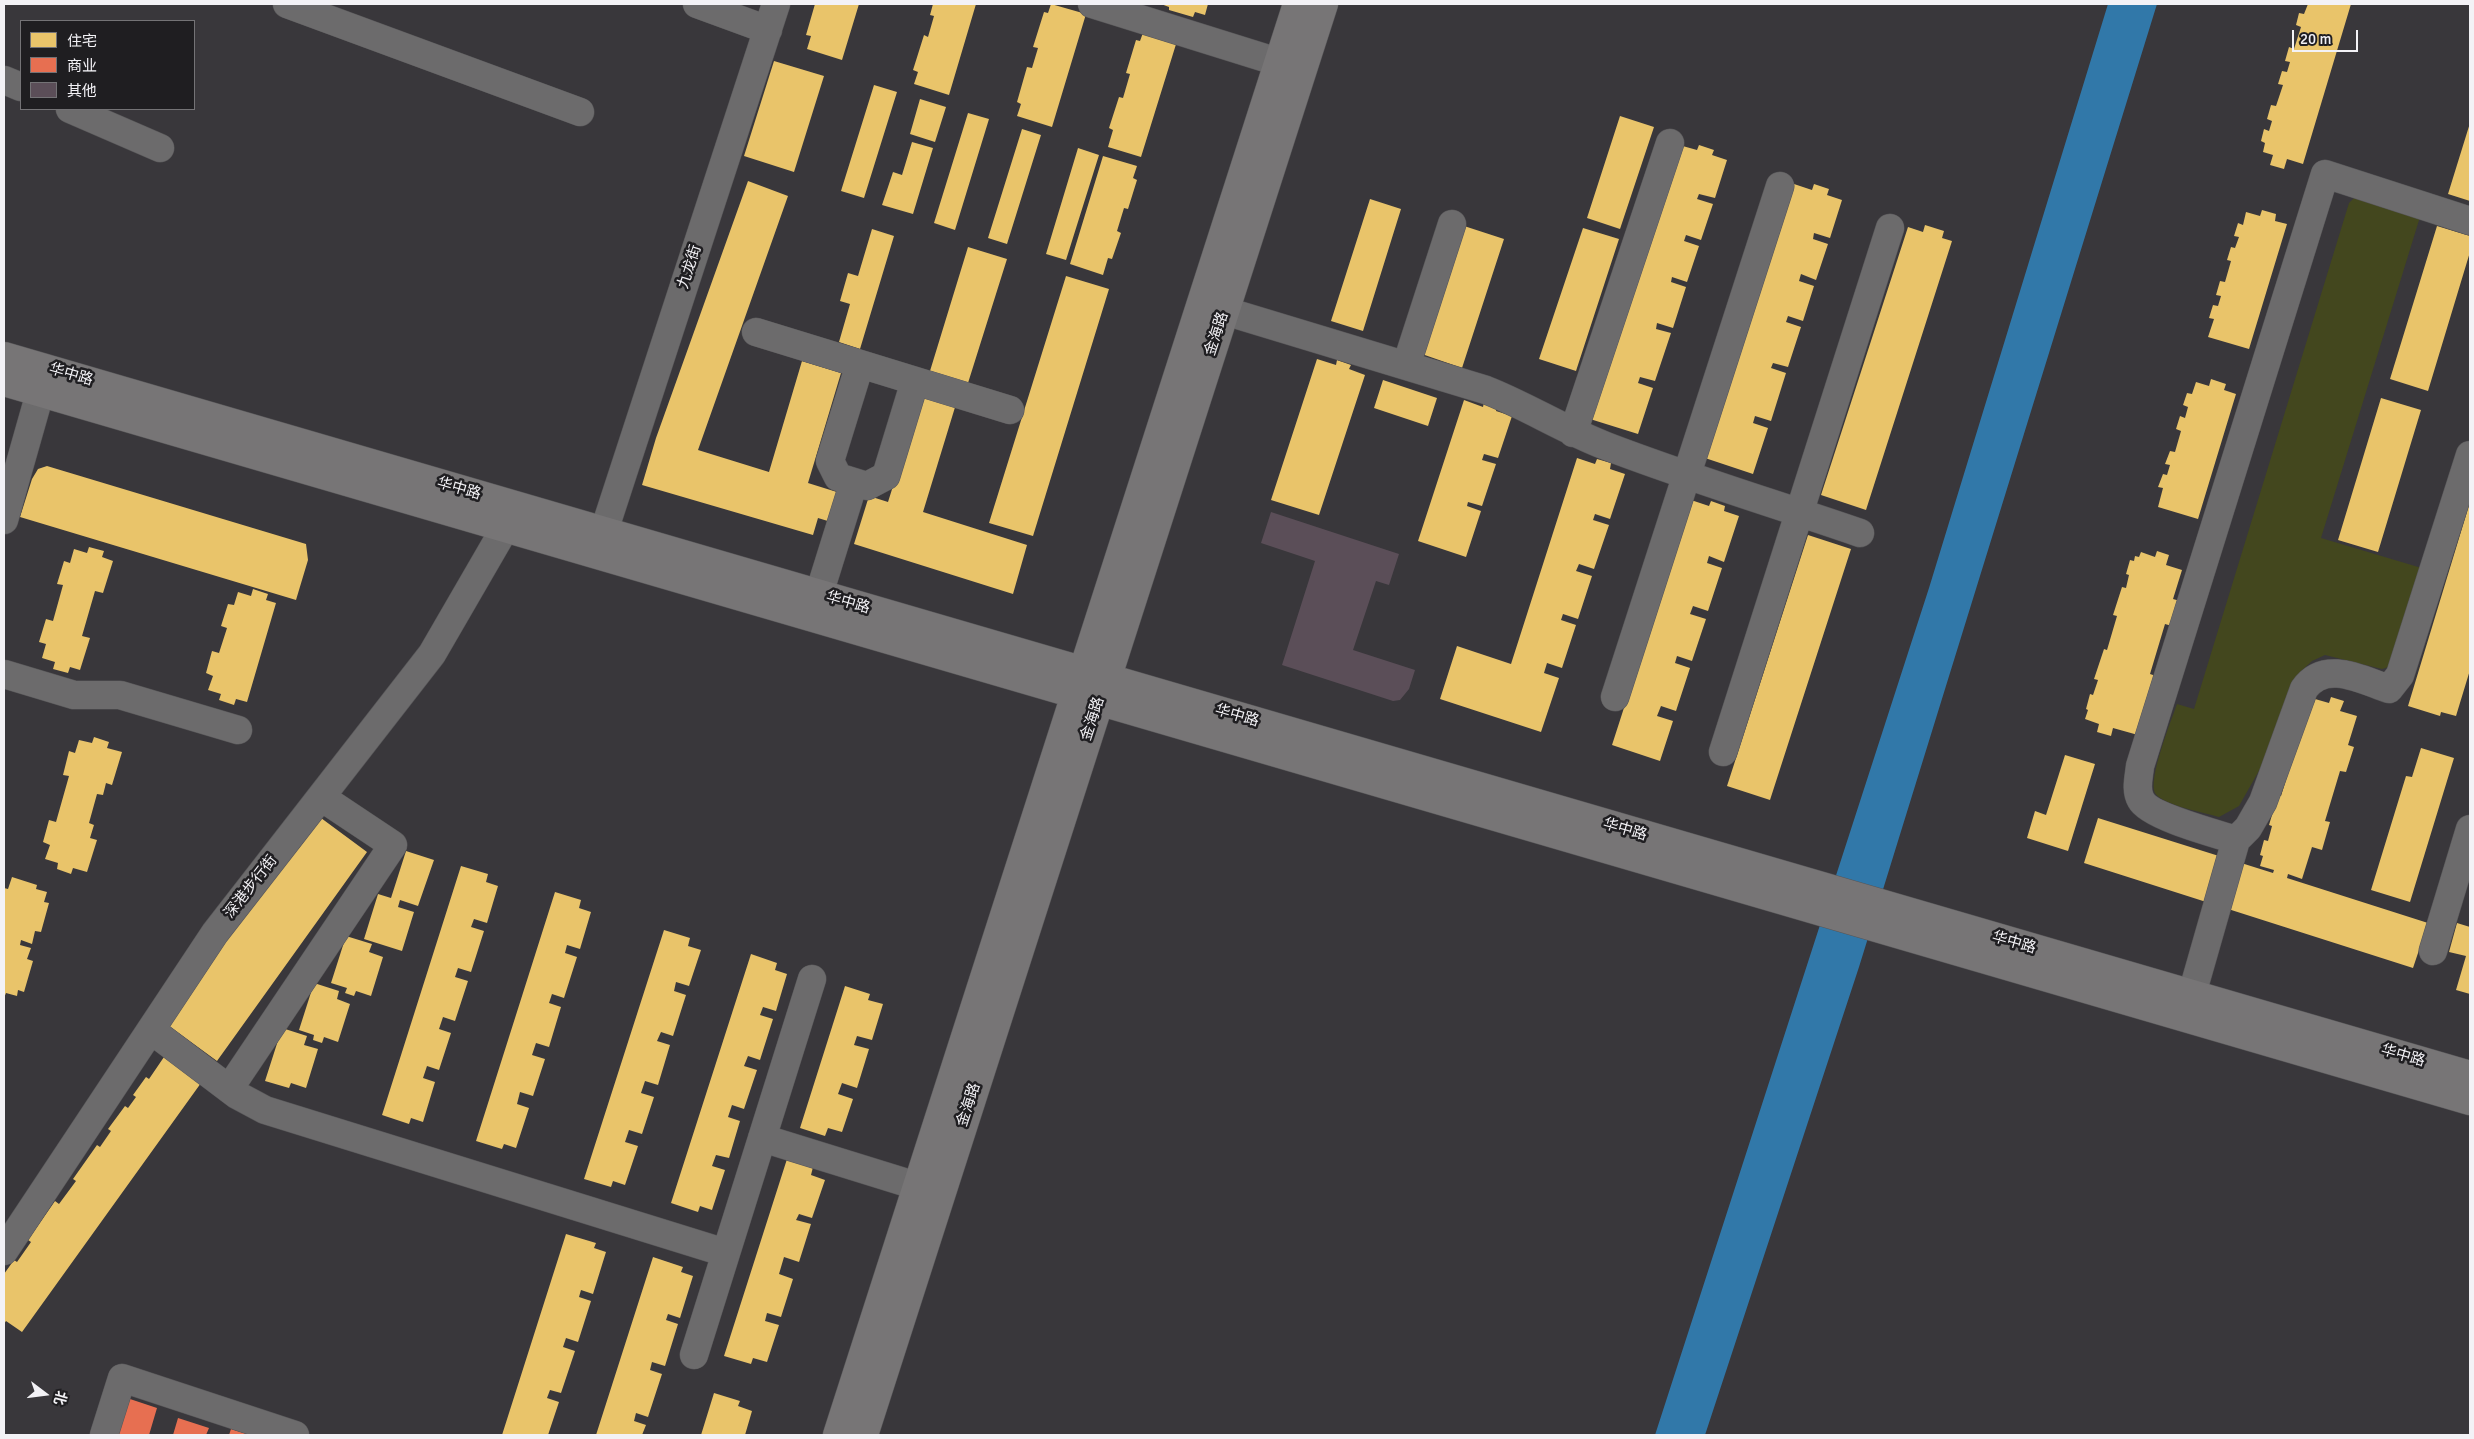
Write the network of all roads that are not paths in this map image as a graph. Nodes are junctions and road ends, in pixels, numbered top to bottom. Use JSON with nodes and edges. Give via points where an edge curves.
{"nodes":[{"id":1,"x":287,"y":4,"type":"edge"},
{"id":2,"x":697,"y":4,"type":"edge"},
{"id":3,"x":776,"y":4,"type":"edge"},
{"id":4,"x":1092,"y":4,"type":"edge"},
{"id":5,"x":1297,"y":4,"type":"edge"},
{"id":6,"x":1324,"y":4,"type":"edge"},
{"id":7,"x":768,"y":30,"type":"junction"},
{"id":8,"x":1278,"y":62,"type":"junction"},
{"id":9,"x":4,"y":80,"type":"edge"},
{"id":10,"x":20,"y":88,"type":"edge"},
{"id":11,"x":72,"y":110,"type":"edge"},
{"id":12,"x":580,"y":112,"type":"dead end"},
{"id":13,"x":1670,"y":142,"type":"dead end"},
{"id":14,"x":160,"y":148,"type":"dead end"},
{"id":15,"x":1780,"y":186,"type":"dead end"},
{"id":16,"x":2470,"y":221,"type":"edge"},
{"id":17,"x":1452,"y":224,"type":"dead end"},
{"id":18,"x":1890,"y":228,"type":"dead end"},
{"id":19,"x":1225,"y":311,"type":"junction"},
{"id":20,"x":756,"y":332,"type":"dead end"},
{"id":21,"x":4,"y":356,"type":"edge"},
{"id":22,"x":860,"y":364,"type":"junction"},
{"id":23,"x":1406,"y":366,"type":"junction"},
{"id":24,"x":914,"y":381,"type":"junction"},
{"id":25,"x":4,"y":382,"type":"edge"},
{"id":26,"x":40,"y":393,"type":"junction"},
{"id":27,"x":1010,"y":410,"type":"dead end"},
{"id":28,"x":1573,"y":433,"type":"junction"},
{"id":29,"x":2470,"y":455,"type":"edge"},
{"id":30,"x":1686,"y":473,"type":"junction"},
{"id":31,"x":854,"y":482,"type":"junction"},
{"id":32,"x":1800,"y":512,"type":"junction"},
{"id":33,"x":4,"y":520,"type":"edge"},
{"id":34,"x":504,"y":528,"type":"junction"},
{"id":35,"x":604,"y":531,"type":"junction"},
{"id":36,"x":1860,"y":532,"type":"dead end"},
{"id":37,"x":819,"y":594,"type":"junction"},
{"id":38,"x":4,"y":674,"type":"edge"},
{"id":39,"x":1091,"y":687,"type":"junction"},
{"id":40,"x":1615,"y":697,"type":"dead end"},
{"id":41,"x":238,"y":730,"type":"dead end"},
{"id":42,"x":1723,"y":752,"type":"dead end"},
{"id":43,"x":321,"y":797,"type":"junction"},
{"id":44,"x":2470,"y":829,"type":"edge"},
{"id":45,"x":2236,"y":840,"type":"junction"},
{"id":46,"x":2433,"y":951,"type":"dead end"},
{"id":47,"x":812,"y":979,"type":"dead end"},
{"id":48,"x":2192,"y":994,"type":"junction"},
{"id":49,"x":151,"y":1030,"type":"junction"},
{"id":50,"x":2470,"y":1075,"type":"edge"},
{"id":51,"x":229,"y":1089,"type":"junction"},
{"id":52,"x":2470,"y":1101,"type":"edge"},
{"id":53,"x":762,"y":1138,"type":"junction"},
{"id":54,"x":917,"y":1186,"type":"junction"},
{"id":55,"x":4,"y":1251,"type":"edge"},
{"id":56,"x":726,"y":1253,"type":"junction"},
{"id":57,"x":694,"y":1355,"type":"dead end"},
{"id":58,"x":104,"y":1435,"type":"edge"},
{"id":59,"x":295,"y":1435,"type":"edge"},
{"id":60,"x":837,"y":1435,"type":"edge"},
{"id":61,"x":864,"y":1435,"type":"edge"}],
"edges":[{"from":1,"to":12,"type":"street"},
{"from":2,"to":7,"type":"street"},
{"from":3,"to":7,"type":"street","name":"九龙街"},
{"from":4,"to":8,"type":"street"},
{"from":5,"to":8,"type":"main road","name":"金海路"},
{"from":6,"to":19,"type":"main road","name":"金海路"},
{"from":7,"to":35,"type":"street","name":"九龙街"},
{"from":8,"to":39,"type":"main road","name":"金海路"},
{"from":9,"to":10,"type":"street"},
{"from":11,"to":14,"type":"street"},
{"from":13,"to":28,"type":"street"},
{"from":15,"to":30,"type":"street"},
{"from":16,"to":45,"type":"street","via":[[2325,174],[2140,766],[2138,793],[2141,803],[2156,813]]},
{"from":17,"to":23,"type":"street"},
{"from":18,"to":32,"type":"street"},
{"from":19,"to":23,"type":"street"},
{"from":19,"to":39,"type":"main road","name":"金海路"},
{"from":20,"to":22,"type":"street"},
{"from":21,"to":35,"type":"main road","name":"华中路"},
{"from":22,"to":24,"type":"street"},
{"from":22,"to":31,"type":"street","via":[[830,461],[838,477]]},
{"from":23,"to":28,"type":"street","via":[[1514,401]]},
{"from":24,"to":27,"type":"street"},
{"from":24,"to":31,"type":"street","via":[[886,476],[867,486]]},
{"from":25,"to":26,"type":"main road","name":"华中路"},
{"from":26,"to":33,"type":"street"},
{"from":26,"to":34,"type":"main road","name":"华中路"},
{"from":28,"to":30,"type":"street"},
{"from":29,"to":45,"type":"street","via":[[2400,675],[2389,689],[2329,672],[2310,680],[2263,802],[2248,828]]},
{"from":30,"to":32,"type":"street"},
{"from":30,"to":40,"type":"street"},
{"from":31,"to":37,"type":"street"},
{"from":32,"to":36,"type":"street"},
{"from":32,"to":42,"type":"street"},
{"from":34,"to":39,"type":"main road","name":"华中路"},
{"from":34,"to":43,"type":"street","name":"深港步行街","via":[[432,654]]},
{"from":35,"to":37,"type":"main road","name":"华中路"},
{"from":37,"to":39,"type":"main road","name":"华中路"},
{"from":38,"to":41,"type":"street","via":[[74,695],[120,695]]},
{"from":39,"to":48,"type":"main road","name":"华中路"},
{"from":39,"to":52,"type":"main road","name":"华中路"},
{"from":39,"to":54,"type":"main road","name":"金海路"},
{"from":39,"to":61,"type":"main road","name":"金海路"},
{"from":43,"to":49,"type":"street","name":"深港步行街","via":[[215,933]]},
{"from":43,"to":51,"type":"street","via":[[393,845]]},
{"from":44,"to":46,"type":"street"},
{"from":45,"to":48,"type":"street"},
{"from":47,"to":53,"type":"street"},
{"from":48,"to":50,"type":"main road","name":"华中路"},
{"from":49,"to":51,"type":"street"},
{"from":49,"to":55,"type":"street","name":"深港步行街"},
{"from":51,"to":56,"type":"street","via":[[264,1110]]},
{"from":53,"to":54,"type":"street"},
{"from":53,"to":56,"type":"street"},
{"from":54,"to":60,"type":"main road","name":"金海路"},
{"from":56,"to":57,"type":"street"},
{"from":58,"to":59,"type":"street","via":[[122,1378]]}]}
